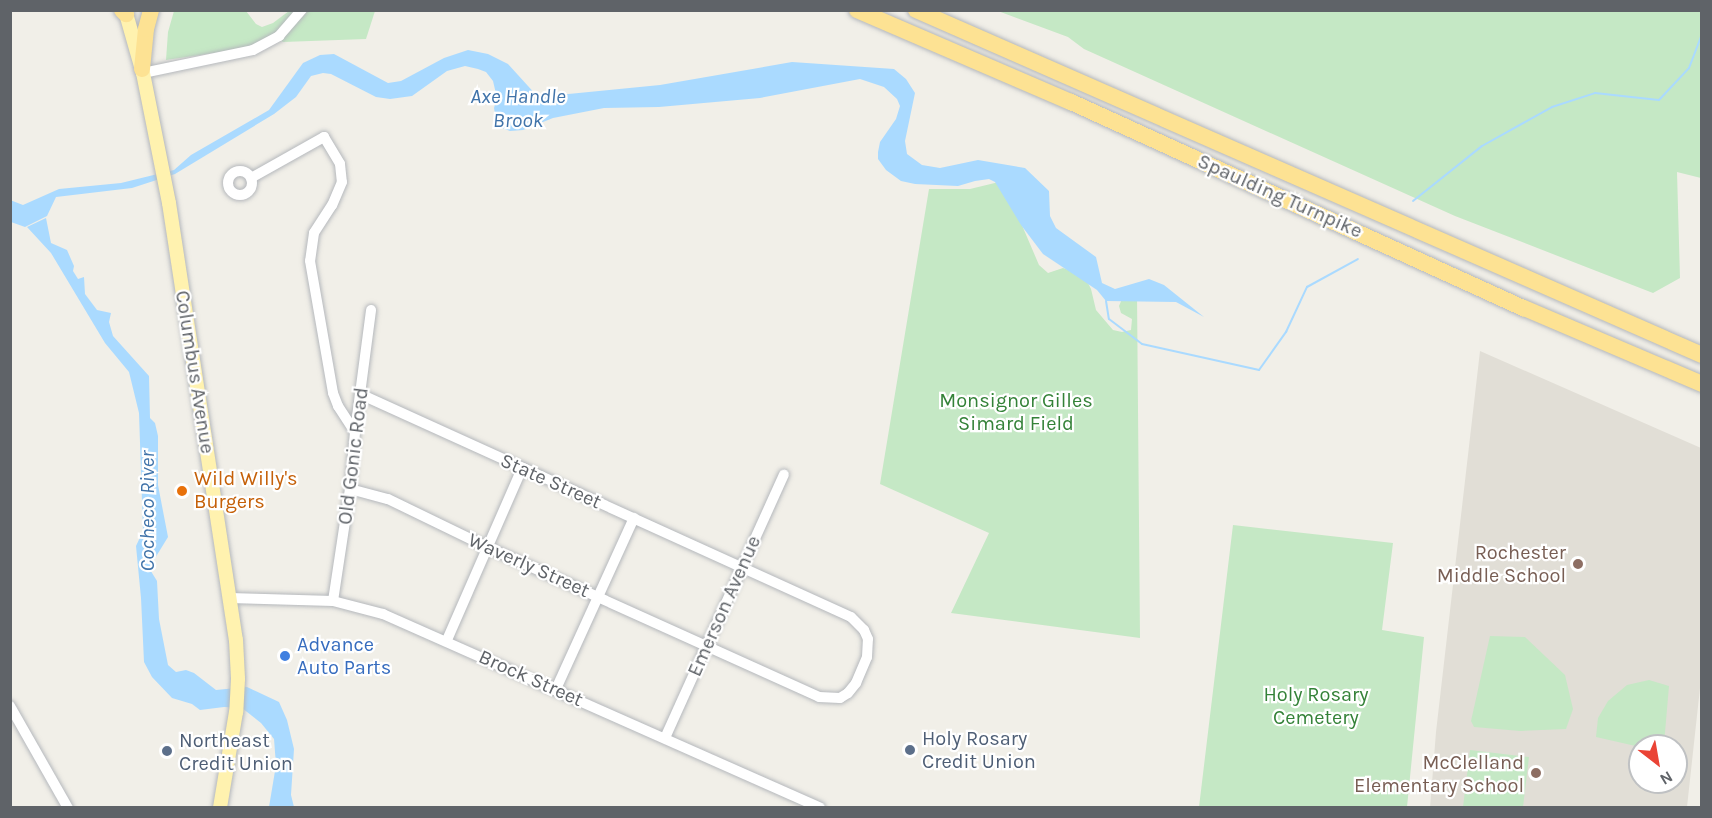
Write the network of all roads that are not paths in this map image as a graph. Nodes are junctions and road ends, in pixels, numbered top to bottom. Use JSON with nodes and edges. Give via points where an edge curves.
{"nodes":[{"id":1,"x":151,"y":10,"type":"edge"},
{"id":2,"x":302,"y":10,"type":"edge"},
{"id":3,"x":857,"y":10,"type":"edge"},
{"id":4,"x":916,"y":10,"type":"edge"},
{"id":5,"x":124,"y":12,"type":"edge"},
{"id":6,"x":143,"y":71,"type":"junction"},
{"id":7,"x":251,"y":178,"type":"dead end"},
{"id":8,"x":1576,"y":301,"type":"junction"},
{"id":9,"x":371,"y":310,"type":"dead end"},
{"id":10,"x":1701,"y":344,"type":"edge"},
{"id":11,"x":1701,"y":355,"type":"edge"},
{"id":12,"x":1701,"y":384,"type":"edge"},
{"id":13,"x":360,"y":394,"type":"junction"},
{"id":14,"x":355,"y":432,"type":"junction"},
{"id":15,"x":522,"y":468,"type":"junction"},
{"id":16,"x":784,"y":474,"type":"dead end"},
{"id":17,"x":350,"y":489,"type":"junction"},
{"id":18,"x":634,"y":518,"type":"junction"},
{"id":19,"x":487,"y":547,"type":"junction"},
{"id":20,"x":741,"y":568,"type":"junction"},
{"id":21,"x":598,"y":596,"type":"junction"},
{"id":22,"x":230,"y":598,"type":"junction"},
{"id":23,"x":333,"y":601,"type":"junction"},
{"id":24,"x":447,"y":640,"type":"junction"},
{"id":25,"x":706,"y":647,"type":"junction"},
{"id":26,"x":556,"y":689,"type":"junction"},
{"id":27,"x":10,"y":706,"type":"edge"},
{"id":28,"x":665,"y":738,"type":"junction"},
{"id":29,"x":68,"y":807,"type":"edge"},
{"id":30,"x":220,"y":807,"type":"edge"},
{"id":31,"x":820,"y":807,"type":"edge"}],
"edges":[{"from":1,"to":6,"type":"highway"},
{"from":2,"to":6,"type":"street","via":[[279,36],[253,50]]},
{"from":3,"to":12,"type":"highway","name":"Spaulding Turnpike"},
{"from":4,"to":8,"type":"highway","name":"Spaulding Turnpike"},
{"from":5,"to":6,"type":"main road","name":"Columbus Avenue"},
{"from":6,"to":22,"type":"main road","name":"Columbus Avenue","via":[[164,177]]},
{"from":7,"to":14,"type":"street","via":[[324,137],[340,164],[342,182],[314,233],[310,261],[333,393]]},
{"from":8,"to":10,"type":"highway","via":[[1632,316]]},
{"from":8,"to":11,"type":"highway","name":"Spaulding Turnpike"},
{"from":9,"to":13,"type":"street","name":"Old Gonic Road"},
{"from":13,"to":14,"type":"street","name":"Old Gonic Road"},
{"from":13,"to":15,"type":"street","name":"State Street"},
{"from":14,"to":17,"type":"street","name":"Old Gonic Road"},
{"from":15,"to":18,"type":"street","name":"State Street"},
{"from":15,"to":19,"type":"street"},
{"from":16,"to":20,"type":"street","name":"Emerson Avenue"},
{"from":17,"to":19,"type":"street","name":"Waverly Street","via":[[388,499]]},
{"from":17,"to":23,"type":"street","name":"Old Gonic Road"},
{"from":18,"to":20,"type":"street","name":"State Street"},
{"from":18,"to":21,"type":"street"},
{"from":19,"to":21,"type":"street","name":"Waverly Street"},
{"from":19,"to":24,"type":"street"},
{"from":20,"to":25,"type":"street","name":"Emerson Avenue"},
{"from":20,"to":25,"type":"street","name":"Waverly Street","via":[[858,623],[868,639],[864,666],[848,693],[832,699],[819,697]]},
{"from":21,"to":25,"type":"street","name":"Waverly Street"},
{"from":21,"to":26,"type":"street"},
{"from":22,"to":23,"type":"street","name":"Brock Street"},
{"from":22,"to":30,"type":"main road","name":"Columbus Avenue","via":[[237,651],[236,711]]},
{"from":23,"to":24,"type":"street","name":"Brock Street","via":[[383,614]]},
{"from":24,"to":26,"type":"street","name":"Brock Street"},
{"from":25,"to":28,"type":"street","name":"Emerson Avenue"},
{"from":26,"to":28,"type":"street","name":"Brock Street"},
{"from":27,"to":29,"type":"street"},
{"from":28,"to":31,"type":"street","name":"Brock Street"}]}
